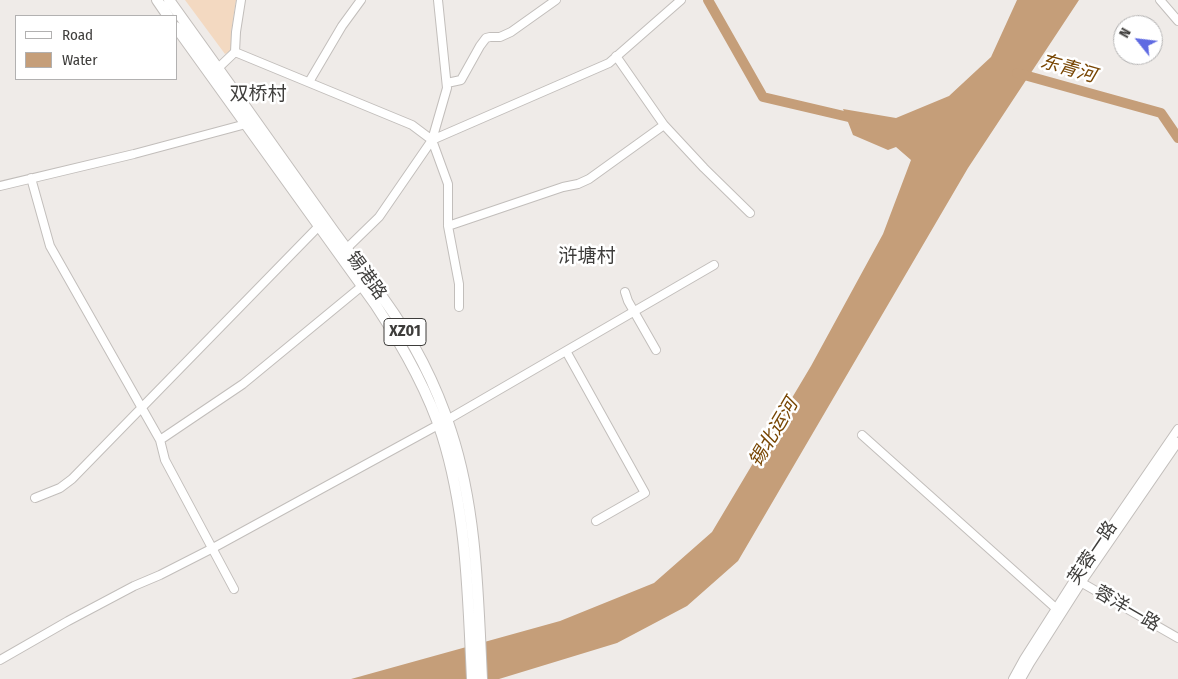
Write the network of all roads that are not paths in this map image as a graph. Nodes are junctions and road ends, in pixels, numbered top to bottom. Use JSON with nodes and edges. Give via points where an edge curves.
{"nodes":[{"id":1,"x":157,"y":0,"type":"edge"},
{"id":2,"x":169,"y":0,"type":"edge"},
{"id":3,"x":241,"y":0,"type":"edge"},
{"id":4,"x":361,"y":0,"type":"edge"},
{"id":5,"x":438,"y":0,"type":"edge"},
{"id":6,"x":556,"y":0,"type":"edge"},
{"id":7,"x":1160,"y":0,"type":"edge"},
{"id":8,"x":679,"y":2,"type":"edge"},
{"id":9,"x":167,"y":15,"type":"edge"},
{"id":10,"x":1178,"y":21,"type":"edge"},
{"id":11,"x":178,"y":29,"type":"edge"},
{"id":12,"x":235,"y":52,"type":"junction"},
{"id":13,"x":616,"y":56,"type":"junction"},
{"id":14,"x":214,"y":72,"type":"junction"},
{"id":15,"x":309,"y":82,"type":"junction"},
{"id":16,"x":446,"y":83,"type":"junction"},
{"id":17,"x":246,"y":124,"type":"junction"},
{"id":18,"x":664,"y":125,"type":"junction"},
{"id":19,"x":432,"y":140,"type":"junction"},
{"id":20,"x":31,"y":178,"type":"junction"},
{"id":21,"x":0,"y":186,"type":"edge"},
{"id":22,"x":750,"y":213,"type":"dead end"},
{"id":23,"x":319,"y":226,"type":"junction"},
{"id":24,"x":448,"y":226,"type":"junction"},
{"id":25,"x":343,"y":252,"type":"junction"},
{"id":26,"x":714,"y":265,"type":"dead end"},
{"id":27,"x":362,"y":286,"type":"junction"},
{"id":28,"x":625,"y":292,"type":"dead end"},
{"id":29,"x":459,"y":307,"type":"dead end"},
{"id":30,"x":634,"y":312,"type":"junction"},
{"id":31,"x":656,"y":350,"type":"dead end"},
{"id":32,"x":566,"y":351,"type":"junction"},
{"id":33,"x":141,"y":408,"type":"junction"},
{"id":34,"x":443,"y":422,"type":"junction"},
{"id":35,"x":1178,"y":430,"type":"edge"},
{"id":36,"x":862,"y":435,"type":"dead end"},
{"id":37,"x":160,"y":440,"type":"junction"},
{"id":38,"x":1178,"y":442,"type":"edge"},
{"id":39,"x":36,"y":498,"type":"dead end"},
{"id":40,"x":596,"y":521,"type":"dead end"},
{"id":41,"x":213,"y":548,"type":"junction"},
{"id":42,"x":1078,"y":581,"type":"junction"},
{"id":43,"x":234,"y":589,"type":"dead end"},
{"id":44,"x":1059,"y":611,"type":"junction"},
{"id":45,"x":1178,"y":638,"type":"edge"},
{"id":46,"x":475,"y":642,"type":"junction"},
{"id":47,"x":0,"y":660,"type":"edge"},
{"id":48,"x":472,"y":679,"type":"edge"},
{"id":49,"x":482,"y":679,"type":"edge"},
{"id":50,"x":1013,"y":679,"type":"edge"},
{"id":51,"x":1021,"y":679,"type":"edge"}],
"edges":[{"from":1,"to":9,"type":"main road"},
{"from":2,"to":14,"type":"main road","name":"锡港路","number":"XZ01"},
{"from":3,"to":12,"type":"street"},
{"from":4,"to":15,"type":"street"},
{"from":5,"to":16,"type":"street"},
{"from":6,"to":16,"type":"street","via":[[511,32],[486,38],[462,80]]},
{"from":7,"to":10,"type":"street"},
{"from":8,"to":13,"type":"street"},
{"from":11,"to":14,"type":"main road","name":"锡港路","number":"XZ01"},
{"from":12,"to":14,"type":"street"},
{"from":12,"to":15,"type":"street"},
{"from":13,"to":18,"type":"street"},
{"from":13,"to":19,"type":"street","via":[[609,63]]},
{"from":14,"to":17,"type":"main road","name":"锡港路","number":"XZ01"},
{"from":14,"to":25,"type":"main road","name":"锡港路","number":"XZ01"},
{"from":15,"to":19,"type":"street","via":[[412,125]]},
{"from":16,"to":19,"type":"street"},
{"from":17,"to":20,"type":"street"},
{"from":17,"to":23,"type":"main road","name":"锡港路","number":"XZ01"},
{"from":18,"to":22,"type":"street"},
{"from":18,"to":24,"type":"street","via":[[589,179]]},
{"from":19,"to":24,"type":"street","via":[[448,184]]},
{"from":19,"to":25,"type":"street","via":[[379,217]]},
{"from":20,"to":21,"type":"street"},
{"from":20,"to":33,"type":"street","via":[[50,246]]},
{"from":23,"to":25,"type":"main road","name":"锡港路","number":"XZ01"},
{"from":23,"to":33,"type":"street"},
{"from":24,"to":29,"type":"street","via":[[459,284]]},
{"from":25,"to":27,"type":"main road","name":"锡港路","number":"XZ01"},
{"from":25,"to":34,"type":"main road","name":"锡港路","number":"XZ01","via":[[383,298],[410,340],[432,383]]},
{"from":26,"to":30,"type":"street"},
{"from":27,"to":34,"type":"main road","name":"锡港路","number":"XZ01","via":[[390,326]]},
{"from":27,"to":37,"type":"street","via":[[243,384]]},
{"from":28,"to":30,"type":"street"},
{"from":30,"to":31,"type":"street"},
{"from":30,"to":32,"type":"street"},
{"from":32,"to":34,"type":"street"},
{"from":32,"to":40,"type":"street","via":[[645,493]]},
{"from":33,"to":37,"type":"street"},
{"from":33,"to":39,"type":"street","via":[[72,479]]},
{"from":34,"to":41,"type":"street"},
{"from":34,"to":46,"type":"main road","name":"锡港路","number":"XZ01","via":[[460,462],[474,542]]},
{"from":35,"to":42,"type":"street","name":"芙蓉一路"},
{"from":36,"to":44,"type":"street"},
{"from":37,"to":41,"type":"street","via":[[165,460]]},
{"from":38,"to":42,"type":"street","name":"芙蓉一路"},
{"from":41,"to":43,"type":"street"},
{"from":41,"to":47,"type":"street","via":[[134,586]]},
{"from":42,"to":44,"type":"street","name":"芙蓉一路"},
{"from":42,"to":45,"type":"street","name":"蓉洋一路"},
{"from":44,"to":50,"type":"street","name":"芙蓉一路"},
{"from":44,"to":51,"type":"street","name":"芙蓉一路"},
{"from":46,"to":48,"type":"main road","name":"锡港路","number":"XZ01"},
{"from":46,"to":49,"type":"main road","name":"锡港路","number":"XZ01"}]}
